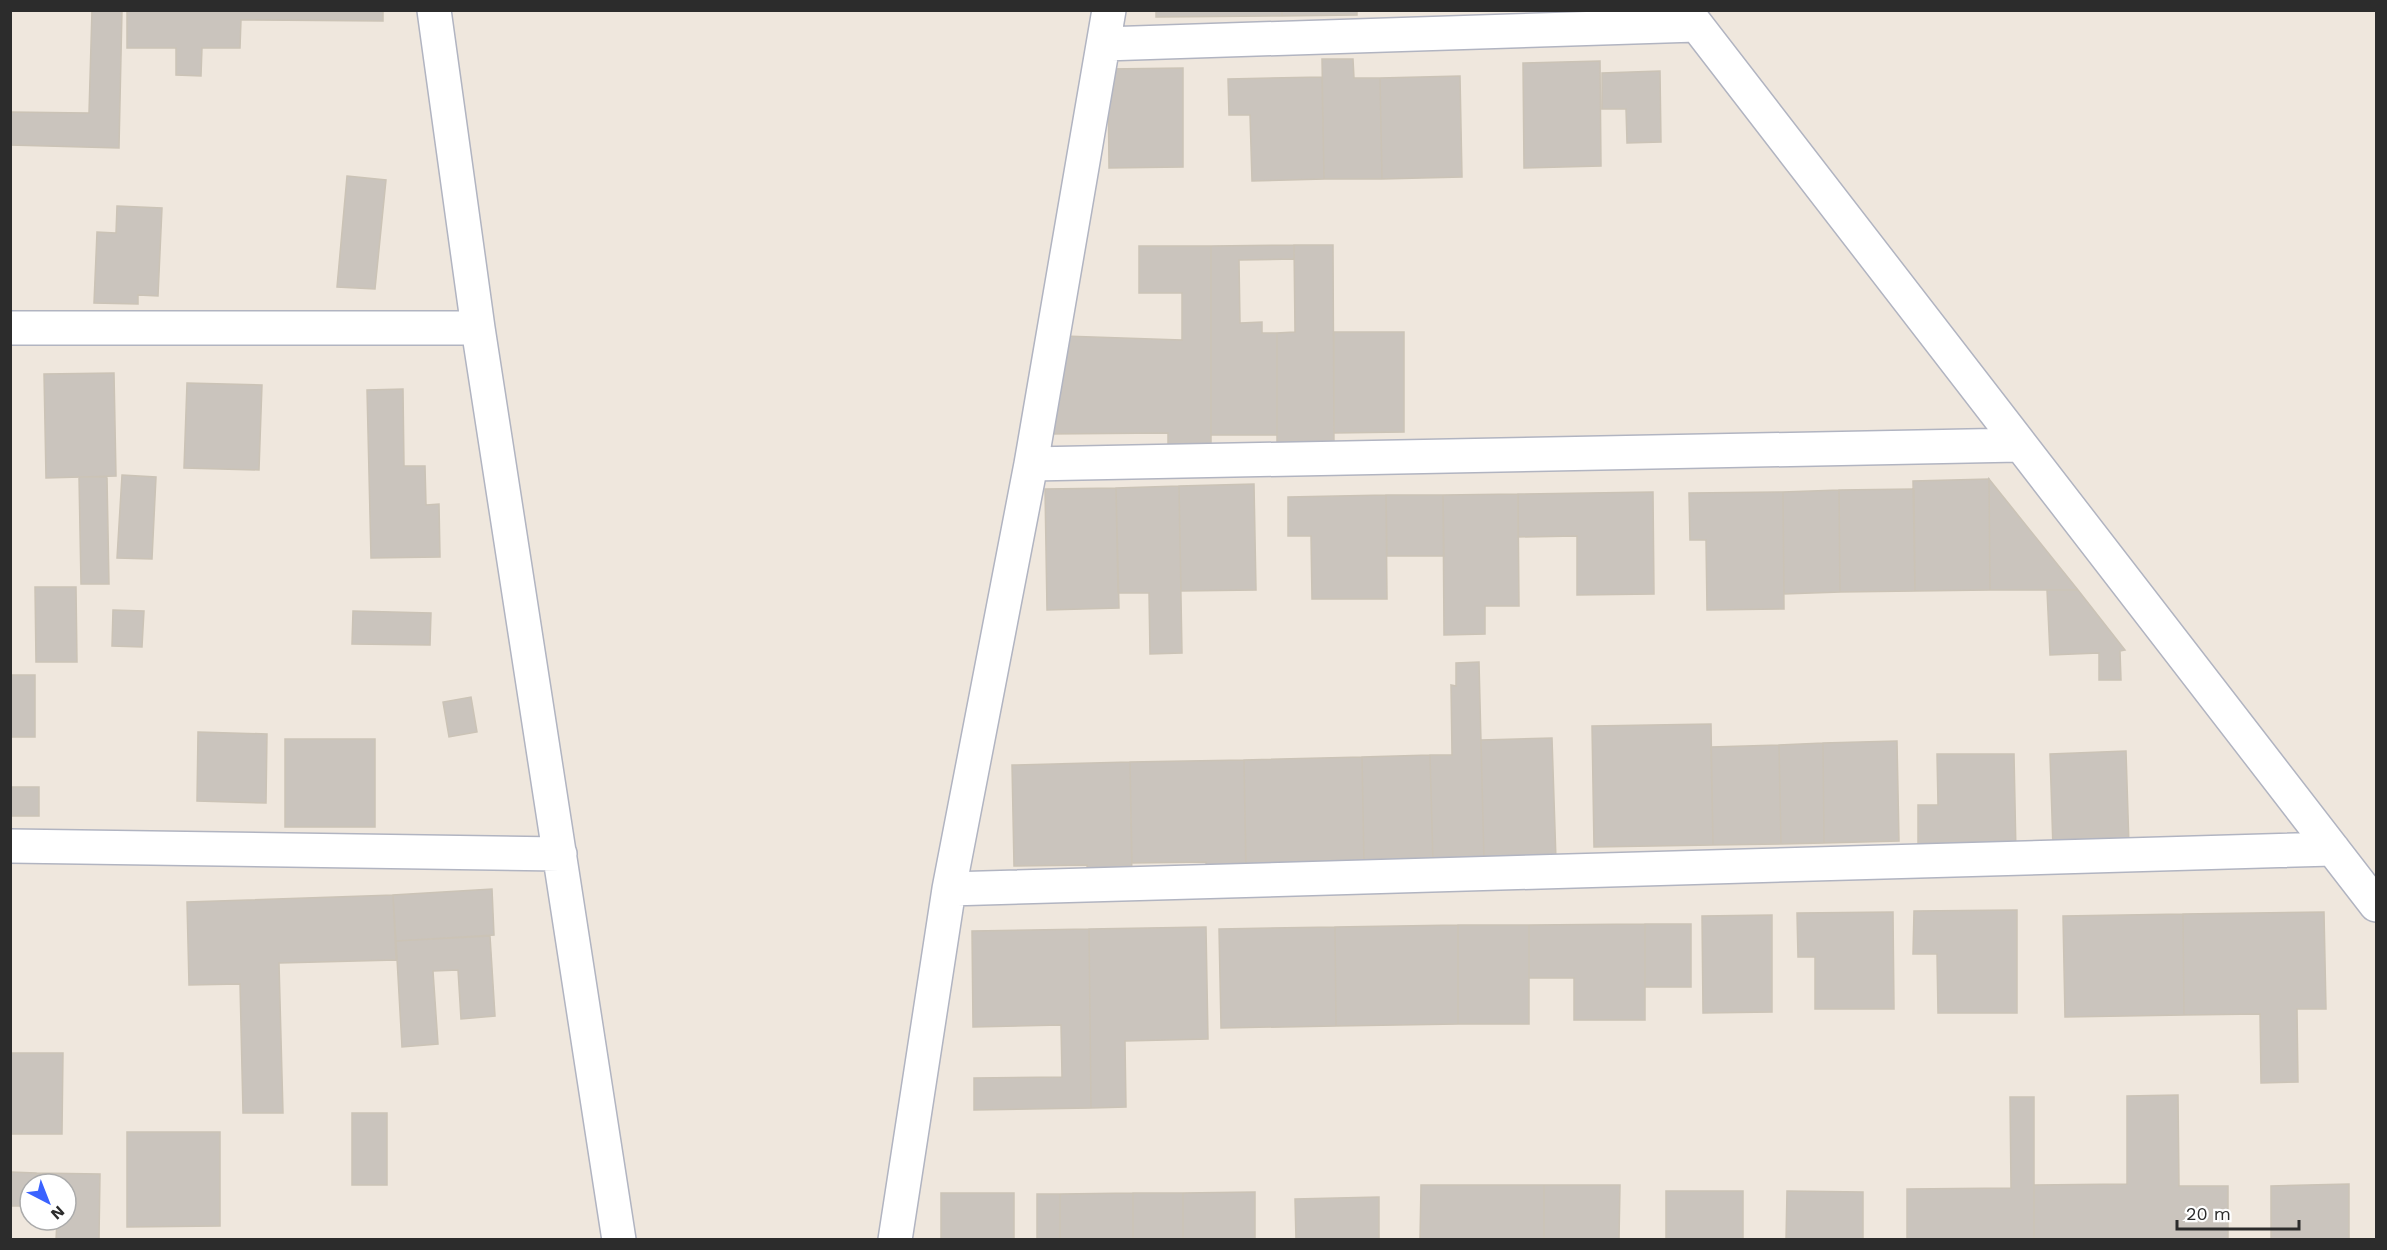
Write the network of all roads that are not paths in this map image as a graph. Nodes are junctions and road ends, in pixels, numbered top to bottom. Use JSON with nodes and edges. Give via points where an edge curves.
{"nodes":[{"id":1,"x":434,"y":10,"type":"edge"},
{"id":2,"x":1109,"y":10,"type":"edge"},
{"id":3,"x":1691,"y":18,"type":"edge"},
{"id":4,"x":1104,"y":44,"type":"junction"},
{"id":5,"x":10,"y":328,"type":"edge"},
{"id":6,"x":478,"y":328,"type":"junction"},
{"id":7,"x":2019,"y":445,"type":"junction"},
{"id":8,"x":1031,"y":464,"type":"junction"},
{"id":9,"x":10,"y":846,"type":"edge"},
{"id":10,"x":2333,"y":849,"type":"junction"},
{"id":11,"x":560,"y":854,"type":"junction"},
{"id":12,"x":949,"y":889,"type":"junction"},
{"id":13,"x":2376,"y":905,"type":"edge"},
{"id":14,"x":619,"y":1239,"type":"edge"},
{"id":15,"x":895,"y":1239,"type":"edge"}],
"edges":[{"from":1,"to":6,"type":"street"},
{"from":2,"to":4,"type":"street"},
{"from":3,"to":4,"type":"street"},
{"from":3,"to":7,"type":"street"},
{"from":4,"to":8,"type":"street"},
{"from":5,"to":6,"type":"street"},
{"from":6,"to":11,"type":"street"},
{"from":7,"to":8,"type":"street"},
{"from":7,"to":10,"type":"street"},
{"from":8,"to":12,"type":"street"},
{"from":9,"to":11,"type":"street"},
{"from":10,"to":12,"type":"street"},
{"from":10,"to":13,"type":"street"},
{"from":11,"to":14,"type":"street"},
{"from":12,"to":15,"type":"street"}]}
